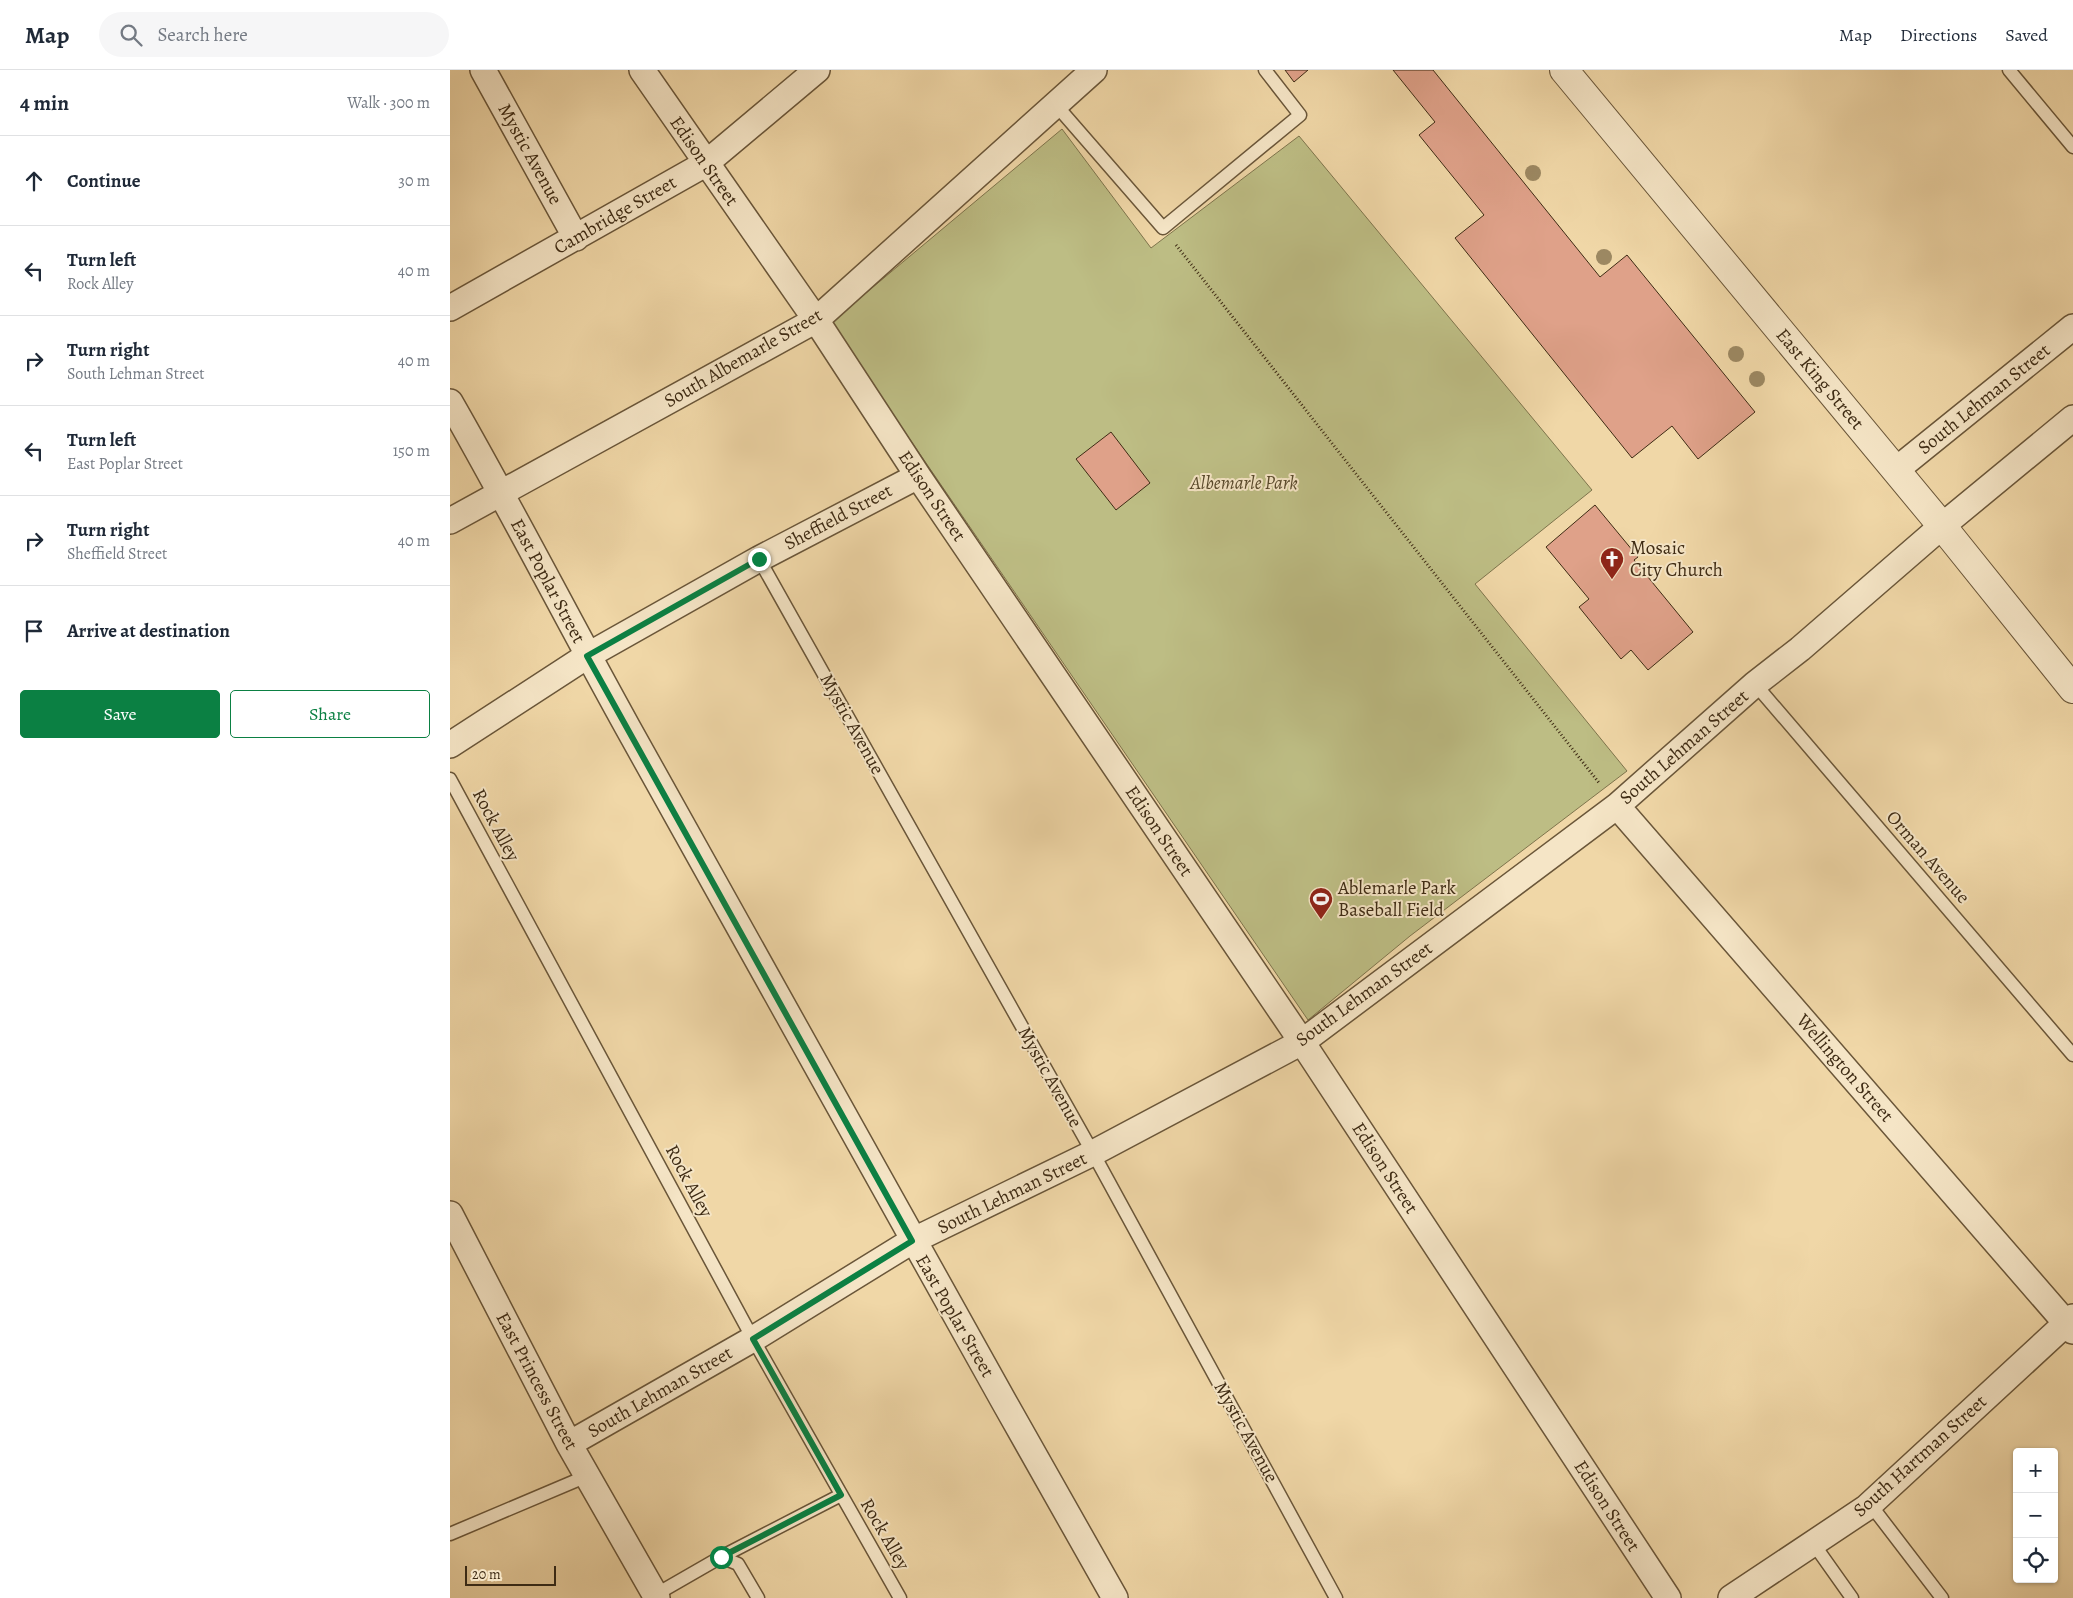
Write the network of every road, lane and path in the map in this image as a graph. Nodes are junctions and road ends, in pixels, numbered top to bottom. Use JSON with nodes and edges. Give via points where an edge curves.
{"nodes":[{"id":1,"x":483,"y":70,"type":"edge"},
{"id":2,"x":642,"y":70,"type":"edge"},
{"id":3,"x":817,"y":70,"type":"edge"},
{"id":4,"x":1265,"y":70,"type":"edge"},
{"id":5,"x":1564,"y":70,"type":"edge"},
{"id":6,"x":2010,"y":70,"type":"edge"},
{"id":7,"x":1090,"y":71,"type":"edge"},
{"id":8,"x":1056,"y":105,"type":"junction"},
{"id":9,"x":2073,"y":147,"type":"edge"},
{"id":10,"x":705,"y":164,"type":"junction"},
{"id":11,"x":1163,"y":228,"type":"junction"},
{"id":12,"x":576,"y":238,"type":"junction"},
{"id":13,"x":450,"y":308,"type":"edge"},
{"id":14,"x":816,"y":320,"type":"junction"},
{"id":15,"x":2073,"y":327,"type":"edge"},
{"id":16,"x":450,"y":402,"type":"edge"},
{"id":17,"x":2073,"y":418,"type":"edge"},
{"id":18,"x":1896,"y":470,"type":"junction"},
{"id":19,"x":918,"y":476,"type":"junction"},
{"id":20,"x":502,"y":494,"type":"junction"},
{"id":21,"x":450,"y":521,"type":"edge"},
{"id":22,"x":1942,"y":526,"type":"junction"},
{"id":23,"x":759,"y":559,"type":"junction"},
{"id":24,"x":587,"y":656,"type":"junction"},
{"id":25,"x":1755,"y":684,"type":"junction"},
{"id":26,"x":2073,"y":689,"type":"edge"},
{"id":27,"x":450,"y":745,"type":"edge"},
{"id":28,"x":450,"y":779,"type":"edge"},
{"id":29,"x":1617,"y":806,"type":"junction"},
{"id":30,"x":1302,"y":1042,"type":"junction"},
{"id":31,"x":2073,"y":1056,"type":"edge"},
{"id":32,"x":1093,"y":1153,"type":"junction"},
{"id":33,"x":450,"y":1214,"type":"edge"},
{"id":34,"x":912,"y":1241,"type":"junction"},
{"id":35,"x":2071,"y":1324,"type":"edge"},
{"id":36,"x":753,"y":1339,"type":"junction"},
{"id":37,"x":569,"y":1444,"type":"junction"},
{"id":38,"x":587,"y":1476,"type":"junction"},
{"id":39,"x":841,"y":1495,"type":"junction"},
{"id":40,"x":1870,"y":1504,"type":"junction"},
{"id":41,"x":450,"y":1534,"type":"edge"},
{"id":42,"x":1813,"y":1543,"type":"junction"},
{"id":43,"x":721,"y":1557,"type":"junction"},
{"id":44,"x":1756,"y":1591,"type":"edge"},
{"id":45,"x":656,"y":1596,"type":"edge"},
{"id":46,"x":758,"y":1598,"type":"edge"},
{"id":47,"x":900,"y":1598,"type":"edge"},
{"id":48,"x":1115,"y":1598,"type":"edge"},
{"id":49,"x":1336,"y":1598,"type":"edge"},
{"id":50,"x":1668,"y":1598,"type":"edge"},
{"id":51,"x":1731,"y":1598,"type":"edge"},
{"id":52,"x":1852,"y":1598,"type":"edge"},
{"id":53,"x":1942,"y":1598,"type":"edge"}],
"edges":[{"from":1,"to":12,"type":"street","name":"Mystic Avenue"},
{"from":2,"to":10,"type":"street","name":"Edison Street"},
{"from":3,"to":10,"type":"street","name":"Cambridge Street"},
{"from":4,"to":11,"type":"lane","via":[[1300,115]]},
{"from":5,"to":18,"type":"street","name":"East King Street"},
{"from":6,"to":9,"type":"lane"},
{"from":7,"to":8,"type":"street","name":"South Albemarle Street"},
{"from":8,"to":11,"type":"lane"},
{"from":8,"to":14,"type":"street","name":"South Albemarle Street"},
{"from":10,"to":12,"type":"street","name":"Cambridge Street"},
{"from":10,"to":14,"type":"street","name":"Edison Street"},
{"from":11,"to":29,"type":"path"},
{"from":12,"to":13,"type":"street","name":"Cambridge Street"},
{"from":14,"to":19,"type":"street","name":"Edison Street"},
{"from":14,"to":20,"type":"street","name":"South Albemarle Street"},
{"from":15,"to":18,"type":"street","name":"South Lehman Street"},
{"from":16,"to":20,"type":"street","name":"East Poplar Street"},
{"from":17,"to":22,"type":"street","name":"South Lehman Street"},
{"from":18,"to":22,"type":"street","name":"East King Street"},
{"from":19,"to":23,"type":"street","name":"Sheffield Street"},
{"from":19,"to":30,"type":"street","name":"Edison Street"},
{"from":20,"to":21,"type":"street","name":"South Albemarle Street"},
{"from":20,"to":24,"type":"street","name":"East Poplar Street"},
{"from":22,"to":25,"type":"street","name":"South Lehman Street"},
{"from":22,"to":26,"type":"street","name":"East King Street"},
{"from":23,"to":24,"type":"street","name":"Sheffield Street"},
{"from":23,"to":32,"type":"lane","name":"Mystic Avenue"},
{"from":24,"to":27,"type":"street","name":"Sheffield Street"},
{"from":24,"to":34,"type":"street","name":"East Poplar Street"},
{"from":25,"to":29,"type":"street","name":"South Lehman Street"},
{"from":25,"to":31,"type":"lane","name":"Orman Avenue"},
{"from":28,"to":36,"type":"lane","name":"Rock Alley"},
{"from":29,"to":30,"type":"street","name":"South Lehman Street"},
{"from":29,"to":35,"type":"street","name":"Wellington Street"},
{"from":30,"to":32,"type":"street","name":"South Lehman Street"},
{"from":30,"to":50,"type":"street","name":"Edison Street"},
{"from":32,"to":34,"type":"street","name":"South Lehman Street"},
{"from":32,"to":49,"type":"lane","name":"Mystic Avenue"},
{"from":33,"to":37,"type":"street","name":"East Princess Street"},
{"from":34,"to":36,"type":"street","name":"South Lehman Street"},
{"from":34,"to":48,"type":"street","name":"East Poplar Street"},
{"from":35,"to":40,"type":"street","name":"South Hartman Street"},
{"from":36,"to":37,"type":"street","name":"South Lehman Street"},
{"from":36,"to":39,"type":"lane","name":"Rock Alley"},
{"from":37,"to":38,"type":"street","name":"East Princess Street"},
{"from":38,"to":41,"type":"lane"},
{"from":38,"to":45,"type":"street","name":"East Princess Street"},
{"from":39,"to":43,"type":"lane"},
{"from":39,"to":47,"type":"lane","name":"Rock Alley"},
{"from":40,"to":42,"type":"street","name":"South Hartman Street"},
{"from":40,"to":53,"type":"lane"},
{"from":42,"to":44,"type":"street","name":"South Hartman Street"},
{"from":42,"to":52,"type":"lane"},
{"from":43,"to":45,"type":"lane"},
{"from":43,"to":46,"type":"lane","via":[[738,1564]]},
{"from":44,"to":51,"type":"street","name":"South Hartman Street"}]}
